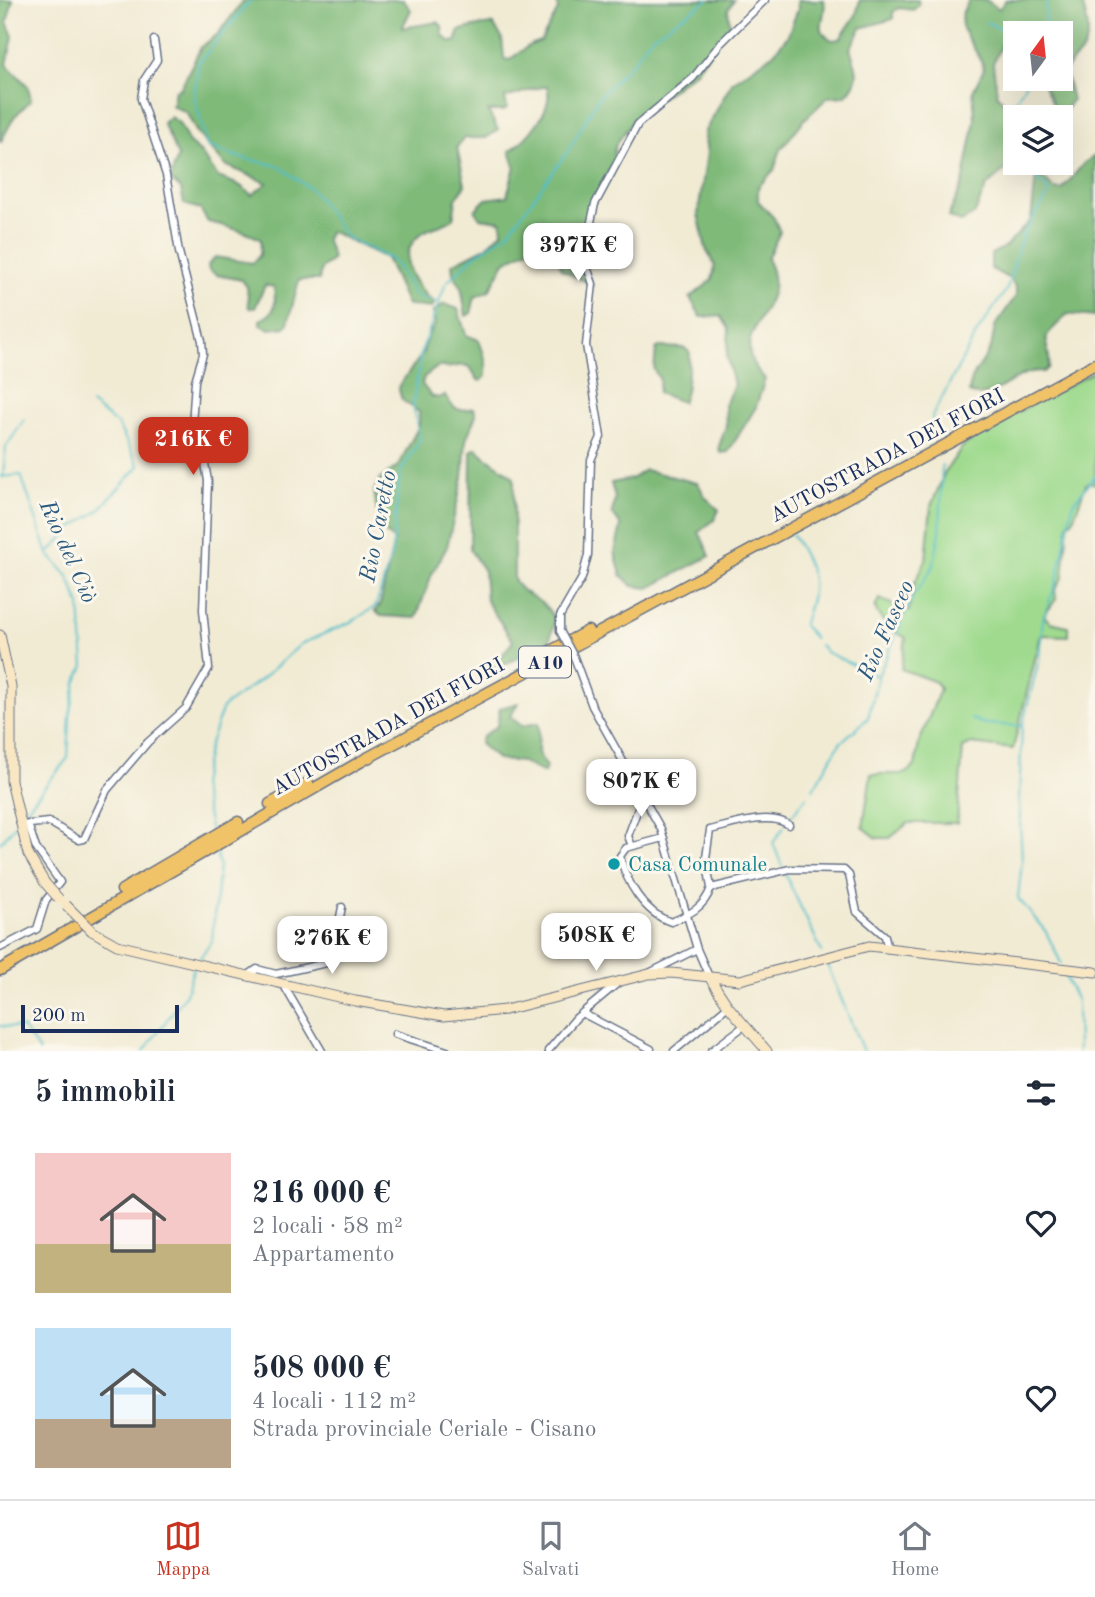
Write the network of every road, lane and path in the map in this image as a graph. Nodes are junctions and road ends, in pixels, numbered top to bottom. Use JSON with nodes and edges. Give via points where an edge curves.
{"nodes":[{"id":1,"x":765,"y":0,"type":"edge"},
{"id":2,"x":154,"y":40,"type":"dead end"},
{"id":3,"x":1095,"y":356,"type":"edge"},
{"id":4,"x":1095,"y":364,"type":"edge"},
{"id":5,"x":0,"y":635,"type":"edge"},
{"id":6,"x":643,"y":795,"type":"junction"},
{"id":7,"x":24,"y":825,"type":"junction"},
{"id":8,"x":789,"y":825,"type":"dead end"},
{"id":9,"x":664,"y":838,"type":"junction"},
{"id":10,"x":632,"y":846,"type":"junction"},
{"id":11,"x":711,"y":888,"type":"junction"},
{"id":12,"x":342,"y":907,"type":"dead end"},
{"id":13,"x":686,"y":915,"type":"junction"},
{"id":14,"x":887,"y":946,"type":"junction"},
{"id":15,"x":0,"y":948,"type":"edge"},
{"id":16,"x":696,"y":949,"type":"junction"},
{"id":17,"x":0,"y":962,"type":"edge"},
{"id":18,"x":0,"y":970,"type":"edge"},
{"id":19,"x":1095,"y":972,"type":"edge"},
{"id":20,"x":250,"y":974,"type":"junction"},
{"id":21,"x":649,"y":974,"type":"junction"},
{"id":22,"x":711,"y":980,"type":"junction"},
{"id":23,"x":282,"y":982,"type":"junction"},
{"id":24,"x":618,"y":983,"type":"junction"},
{"id":25,"x":728,"y":1006,"type":"junction"},
{"id":26,"x":582,"y":1013,"type":"junction"},
{"id":27,"x":744,"y":1026,"type":"junction"},
{"id":28,"x":395,"y":1034,"type":"dead end"},
{"id":29,"x":651,"y":1049,"type":"dead end"},
{"id":30,"x":321,"y":1051,"type":"edge"},
{"id":31,"x":447,"y":1051,"type":"edge"},
{"id":32,"x":548,"y":1051,"type":"edge"},
{"id":33,"x":674,"y":1051,"type":"edge"},
{"id":34,"x":711,"y":1051,"type":"edge"},
{"id":35,"x":767,"y":1051,"type":"edge"}],
"edges":[{"from":1,"to":6,"type":"street","bridge":true,"via":[[693,78],[638,124],[595,204],[586,244],[593,284],[586,345],[601,437],[591,460],[589,555],[582,578],[560,616],[560,631],[575,657],[592,706]]},
{"from":2,"to":7,"type":"street","via":[[157,60],[144,80],[141,99],[166,175],[179,253],[202,341],[192,425],[208,481],[203,610],[209,668],[186,708],[148,742],[107,790],[84,839],[49,822]]},
{"from":3,"to":17,"type":"highway","name":"AUTOSTRADA DEI FIORI","number":"A10","via":[[336,767]]},
{"from":4,"to":18,"type":"highway","name":"AUTOSTRADA DEI FIORI","number":"A10","via":[[360,762]]},
{"from":5,"to":7,"type":"main road","via":[[11,686],[11,781]]},
{"from":6,"to":9,"type":"street"},
{"from":6,"to":10,"type":"street","via":[[628,836]]},
{"from":7,"to":15,"type":"street","via":[[60,882],[46,900],[37,929]]},
{"from":7,"to":20,"type":"main road","bridge":true,"via":[[31,863],[92,932],[117,945]]},
{"from":8,"to":11,"type":"street","via":[[755,820],[710,830],[706,858]]},
{"from":9,"to":10,"type":"street"},
{"from":9,"to":13,"type":"street"},
{"from":10,"to":13,"type":"street","via":[[620,856],[650,912],[671,922]]},
{"from":11,"to":13,"type":"street","via":[[706,902]]},
{"from":11,"to":14,"type":"street","via":[[790,869],[844,870],[857,912],[885,936]]},
{"from":12,"to":20,"type":"street","via":[[331,961],[276,974],[257,969]]},
{"from":13,"to":16,"type":"street"},
{"from":14,"to":19,"type":"main road"},
{"from":14,"to":22,"type":"main road","via":[[850,950],[740,980]]},
{"from":16,"to":21,"type":"street"},
{"from":16,"to":22,"type":"street"},
{"from":20,"to":23,"type":"main road"},
{"from":21,"to":22,"type":"main road"},
{"from":21,"to":24,"type":"main road"},
{"from":22,"to":25,"type":"main road"},
{"from":23,"to":24,"type":"main road","via":[[444,1016],[505,1010]]},
{"from":23,"to":30,"type":"street"},
{"from":24,"to":26,"type":"street"},
{"from":25,"to":27,"type":"main road"},
{"from":25,"to":33,"type":"street"},
{"from":26,"to":29,"type":"street"},
{"from":26,"to":32,"type":"street"},
{"from":27,"to":34,"type":"street"},
{"from":27,"to":35,"type":"main road"},
{"from":28,"to":31,"type":"street"}]}
